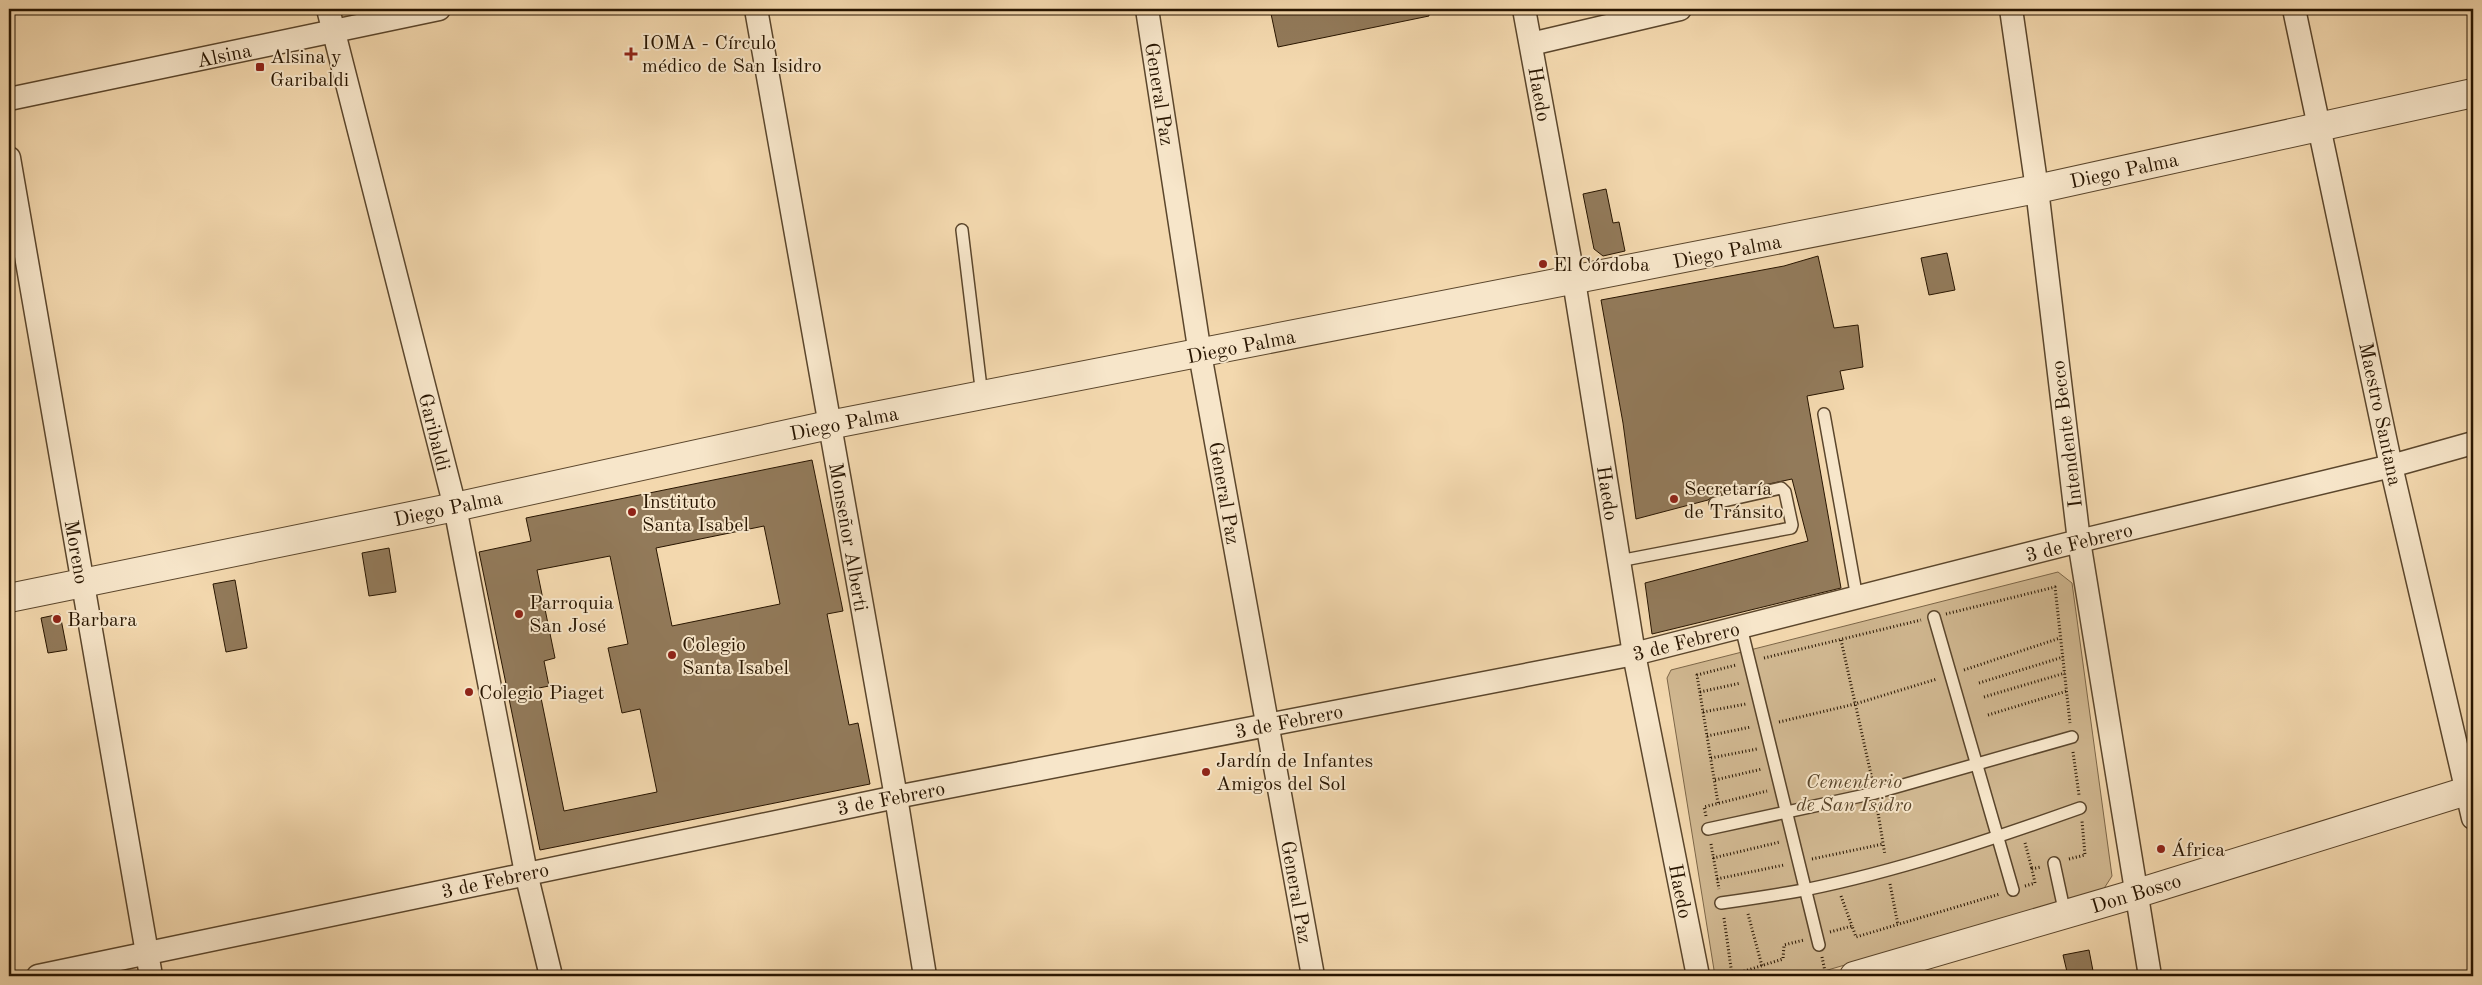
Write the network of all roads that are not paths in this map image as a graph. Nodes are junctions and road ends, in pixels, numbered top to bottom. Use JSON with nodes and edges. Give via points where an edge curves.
{"nodes":[{"id":1,"x":328,"y":9,"type":"edge"},
{"id":2,"x":439,"y":9,"type":"edge"},
{"id":3,"x":756,"y":9,"type":"edge"},
{"id":4,"x":1148,"y":9,"type":"edge"},
{"id":5,"x":1524,"y":9,"type":"edge"},
{"id":6,"x":1680,"y":9,"type":"edge"},
{"id":7,"x":2011,"y":9,"type":"edge"},
{"id":8,"x":2294,"y":9,"type":"edge"},
{"id":9,"x":332,"y":31,"type":"junction"},
{"id":10,"x":1531,"y":44,"type":"junction"},
{"id":11,"x":2473,"y":92,"type":"edge"},
{"id":12,"x":9,"y":99,"type":"edge"},
{"id":13,"x":2321,"y":126,"type":"junction"},
{"id":14,"x":9,"y":158,"type":"edge"},
{"id":15,"x":2037,"y":189,"type":"junction"},
{"id":16,"x":962,"y":230,"type":"dead end"},
{"id":17,"x":1574,"y":281,"type":"junction"},
{"id":18,"x":1200,"y":354,"type":"junction"},
{"id":19,"x":982,"y":396,"type":"junction"},
{"id":20,"x":1824,"y":414,"type":"dead end"},
{"id":21,"x":829,"y":425,"type":"junction"},
{"id":22,"x":2473,"y":443,"type":"edge"},
{"id":23,"x":2391,"y":466,"type":"junction"},
{"id":24,"x":1715,"y":503,"type":"dead end"},
{"id":25,"x":455,"y":507,"type":"junction"},
{"id":26,"x":2079,"y":541,"type":"junction"},
{"id":27,"x":1620,"y":561,"type":"junction"},
{"id":28,"x":82,"y":583,"type":"junction"},
{"id":29,"x":9,"y":598,"type":"edge"},
{"id":30,"x":1857,"y":598,"type":"junction"},
{"id":31,"x":1934,"y":617,"type":"dead end"},
{"id":32,"x":1741,"y":627,"type":"junction"},
{"id":33,"x":1634,"y":654,"type":"junction"},
{"id":34,"x":1266,"y":726,"type":"junction"},
{"id":35,"x":2072,"y":736,"type":"dead end"},
{"id":36,"x":1977,"y":762,"type":"junction"},
{"id":37,"x":2470,"y":790,"type":"edge"},
{"id":38,"x":896,"y":797,"type":"junction"},
{"id":39,"x":2080,"y":808,"type":"dead end"},
{"id":40,"x":1786,"y":813,"type":"junction"},
{"id":41,"x":2473,"y":818,"type":"edge"},
{"id":42,"x":1708,"y":829,"type":"dead end"},
{"id":43,"x":1998,"y":837,"type":"junction"},
{"id":44,"x":2054,"y":863,"type":"dead end"},
{"id":45,"x":526,"y":874,"type":"junction"},
{"id":46,"x":1805,"y":889,"type":"junction"},
{"id":47,"x":2013,"y":890,"type":"dead end"},
{"id":48,"x":2138,"y":893,"type":"junction"},
{"id":49,"x":1721,"y":903,"type":"dead end"},
{"id":50,"x":2065,"y":914,"type":"junction"},
{"id":51,"x":1819,"y":945,"type":"dead end"},
{"id":52,"x":147,"y":954,"type":"junction"},
{"id":53,"x":38,"y":976,"type":"edge"},
{"id":54,"x":151,"y":976,"type":"edge"},
{"id":55,"x":551,"y":976,"type":"edge"},
{"id":56,"x":924,"y":976,"type":"edge"},
{"id":57,"x":1313,"y":976,"type":"edge"},
{"id":58,"x":1698,"y":976,"type":"edge"},
{"id":59,"x":1854,"y":976,"type":"edge"},
{"id":60,"x":2150,"y":976,"type":"edge"}],
"edges":[{"from":1,"to":9,"type":"street","name":"Garibaldi"},
{"from":2,"to":9,"type":"street","name":"Alsina"},
{"from":3,"to":21,"type":"street","name":"Monseñor Alberti"},
{"from":4,"to":18,"type":"street","name":"General Paz"},
{"from":5,"to":10,"type":"street","name":"Haedo"},
{"from":6,"to":10,"type":"street"},
{"from":7,"to":15,"type":"street","name":"Intendente Becco"},
{"from":8,"to":13,"type":"street","name":"Maestro Santana"},
{"from":9,"to":12,"type":"street","name":"Alsina"},
{"from":9,"to":25,"type":"street","name":"Garibaldi"},
{"from":10,"to":17,"type":"street","name":"Haedo"},
{"from":11,"to":13,"type":"street","name":"Diego Palma"},
{"from":13,"to":15,"type":"street","name":"Diego Palma"},
{"from":13,"to":23,"type":"street","name":"Maestro Santana"},
{"from":14,"to":28,"type":"street","name":"Moreno"},
{"from":15,"to":17,"type":"street","name":"Diego Palma"},
{"from":15,"to":26,"type":"street","name":"Intendente Becco"},
{"from":16,"to":19,"type":"lane"},
{"from":17,"to":18,"type":"street","name":"Diego Palma"},
{"from":17,"to":27,"type":"street","name":"Haedo"},
{"from":18,"to":19,"type":"street","name":"Diego Palma"},
{"from":18,"to":34,"type":"street","name":"General Paz"},
{"from":19,"to":21,"type":"street","name":"Diego Palma"},
{"from":20,"to":30,"type":"lane"},
{"from":21,"to":25,"type":"street","name":"Diego Palma"},
{"from":21,"to":38,"type":"street","name":"Monseñor Alberti"},
{"from":22,"to":23,"type":"street","name":"3 de Febrero"},
{"from":23,"to":26,"type":"street","name":"3 de Febrero"},
{"from":23,"to":37,"type":"street","name":"Maestro Santana"},
{"from":24,"to":27,"type":"lane","via":[[1781,488],[1785,492],[1792,525],[1791,528]]},
{"from":25,"to":28,"type":"street","name":"Diego Palma"},
{"from":25,"to":45,"type":"street","name":"Garibaldi"},
{"from":26,"to":30,"type":"street","name":"3 de Febrero"},
{"from":26,"to":48,"type":"street","name":"Intendente Becco"},
{"from":27,"to":33,"type":"street","name":"Haedo"},
{"from":28,"to":29,"type":"street","name":"Diego Palma"},
{"from":28,"to":52,"type":"street","name":"Moreno"},
{"from":30,"to":32,"type":"street","name":"3 de Febrero"},
{"from":31,"to":36,"type":"lane"},
{"from":32,"to":33,"type":"street","name":"3 de Febrero"},
{"from":32,"to":40,"type":"lane"},
{"from":33,"to":34,"type":"street","name":"3 de Febrero"},
{"from":33,"to":58,"type":"street","name":"Haedo"},
{"from":34,"to":38,"type":"street","name":"3 de Febrero"},
{"from":34,"to":57,"type":"street","name":"General Paz"},
{"from":35,"to":36,"type":"lane"},
{"from":36,"to":40,"type":"lane","via":[[1875,792]]},
{"from":36,"to":43,"type":"lane"},
{"from":37,"to":41,"type":"street","name":"Maestro Santana"},
{"from":37,"to":48,"type":"street","name":"Don Bosco"},
{"from":38,"to":45,"type":"street","name":"3 de Febrero"},
{"from":38,"to":56,"type":"street","name":"Monseñor Alberti"},
{"from":39,"to":43,"type":"lane"},
{"from":40,"to":42,"type":"lane"},
{"from":40,"to":46,"type":"lane"},
{"from":43,"to":46,"type":"lane"},
{"from":43,"to":47,"type":"lane"},
{"from":44,"to":50,"type":"lane"},
{"from":45,"to":52,"type":"street","name":"3 de Febrero"},
{"from":45,"to":55,"type":"street","name":"Garibaldi"},
{"from":46,"to":49,"type":"lane"},
{"from":46,"to":51,"type":"lane"},
{"from":48,"to":50,"type":"street","name":"Don Bosco"},
{"from":48,"to":60,"type":"street","name":"Intendente Becco"},
{"from":50,"to":59,"type":"street","name":"Don Bosco"},
{"from":52,"to":53,"type":"street","name":"3 de Febrero"},
{"from":52,"to":54,"type":"street","name":"Moreno"}]}
